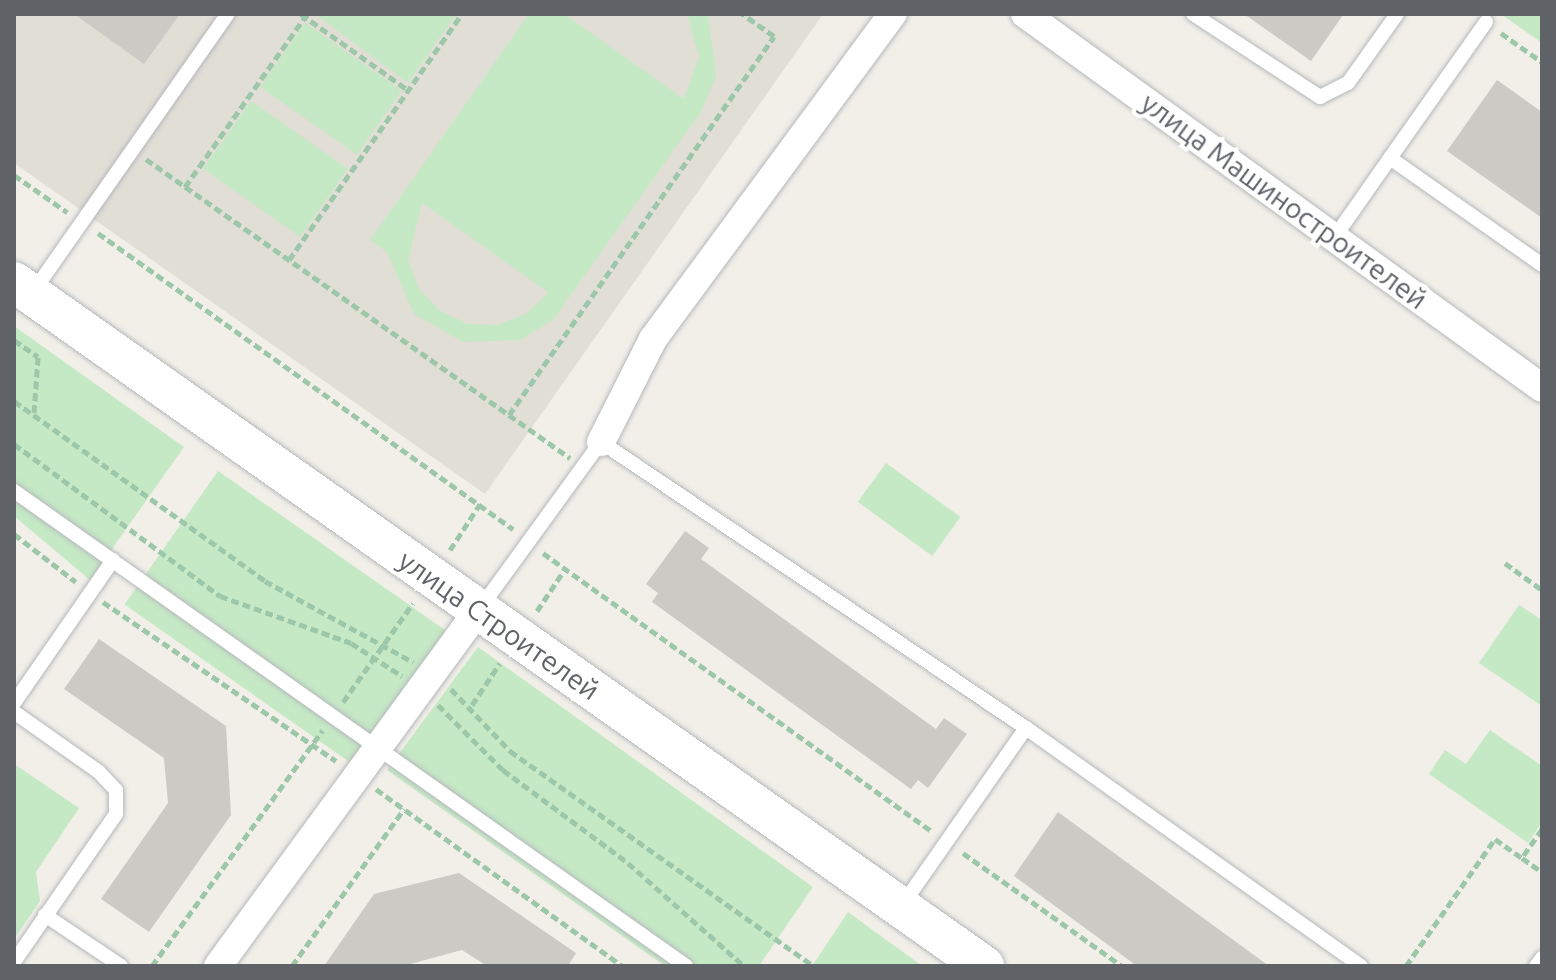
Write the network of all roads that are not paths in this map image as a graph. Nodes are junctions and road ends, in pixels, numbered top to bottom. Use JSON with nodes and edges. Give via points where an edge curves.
{"nodes":[{"id":1,"x":228,"y":14,"type":"edge"},
{"id":2,"x":893,"y":14,"type":"edge"},
{"id":3,"x":1025,"y":14,"type":"edge"},
{"id":4,"x":1193,"y":14,"type":"edge"},
{"id":5,"x":1397,"y":14,"type":"edge"},
{"id":6,"x":1486,"y":22,"type":"road end"},
{"id":7,"x":1390,"y":158,"type":"junction"},
{"id":8,"x":1334,"y":238,"type":"junction"},
{"id":9,"x":1542,"y":265,"type":"edge"},
{"id":10,"x":23,"y":288,"type":"edge"},
{"id":11,"x":1542,"y":388,"type":"edge"},
{"id":12,"x":601,"y":442,"type":"junction"},
{"id":13,"x":14,"y":491,"type":"edge"},
{"id":14,"x":113,"y":560,"type":"junction"},
{"id":15,"x":479,"y":610,"type":"junction"},
{"id":16,"x":14,"y":703,"type":"edge"},
{"id":17,"x":14,"y":712,"type":"edge"},
{"id":18,"x":1026,"y":728,"type":"junction"},
{"id":19,"x":377,"y":748,"type":"junction"},
{"id":20,"x":901,"y":907,"type":"junction"},
{"id":21,"x":45,"y":915,"type":"junction"},
{"id":22,"x":1542,"y":958,"type":"edge"},
{"id":23,"x":14,"y":962,"type":"edge"},
{"id":24,"x":118,"y":965,"type":"edge"},
{"id":25,"x":218,"y":966,"type":"edge"},
{"id":26,"x":686,"y":966,"type":"edge"},
{"id":27,"x":984,"y":966,"type":"edge"},
{"id":28,"x":1361,"y":966,"type":"edge"},
{"id":29,"x":1536,"y":966,"type":"edge"}],
"edges":[{"from":1,"to":10,"type":"lane","via":[[81,222]]},
{"from":2,"to":12,"type":"street","via":[[653,339]]},
{"from":3,"to":8,"type":"street","name":"улица Машиностроителей"},
{"from":4,"to":5,"type":"lane","via":[[1320,97],[1348,83]]},
{"from":6,"to":7,"type":"lane"},
{"from":7,"to":8,"type":"lane"},
{"from":7,"to":9,"type":"lane"},
{"from":8,"to":11,"type":"street","name":"улица Машиностроителей"},
{"from":10,"to":15,"type":"street","name":"улица Строителей"},
{"from":12,"to":15,"type":"lane"},
{"from":12,"to":18,"type":"lane"},
{"from":13,"to":14,"type":"lane"},
{"from":14,"to":16,"type":"lane"},
{"from":14,"to":19,"type":"lane"},
{"from":15,"to":19,"type":"street"},
{"from":15,"to":20,"type":"street","name":"улица Строителей"},
{"from":17,"to":21,"type":"lane","via":[[116,790],[116,814]]},
{"from":18,"to":20,"type":"lane"},
{"from":18,"to":28,"type":"lane"},
{"from":19,"to":25,"type":"street"},
{"from":19,"to":26,"type":"lane"},
{"from":20,"to":27,"type":"street","name":"улица Строителей"},
{"from":21,"to":23,"type":"lane"},
{"from":21,"to":24,"type":"lane"},
{"from":22,"to":29,"type":"lane"}]}
